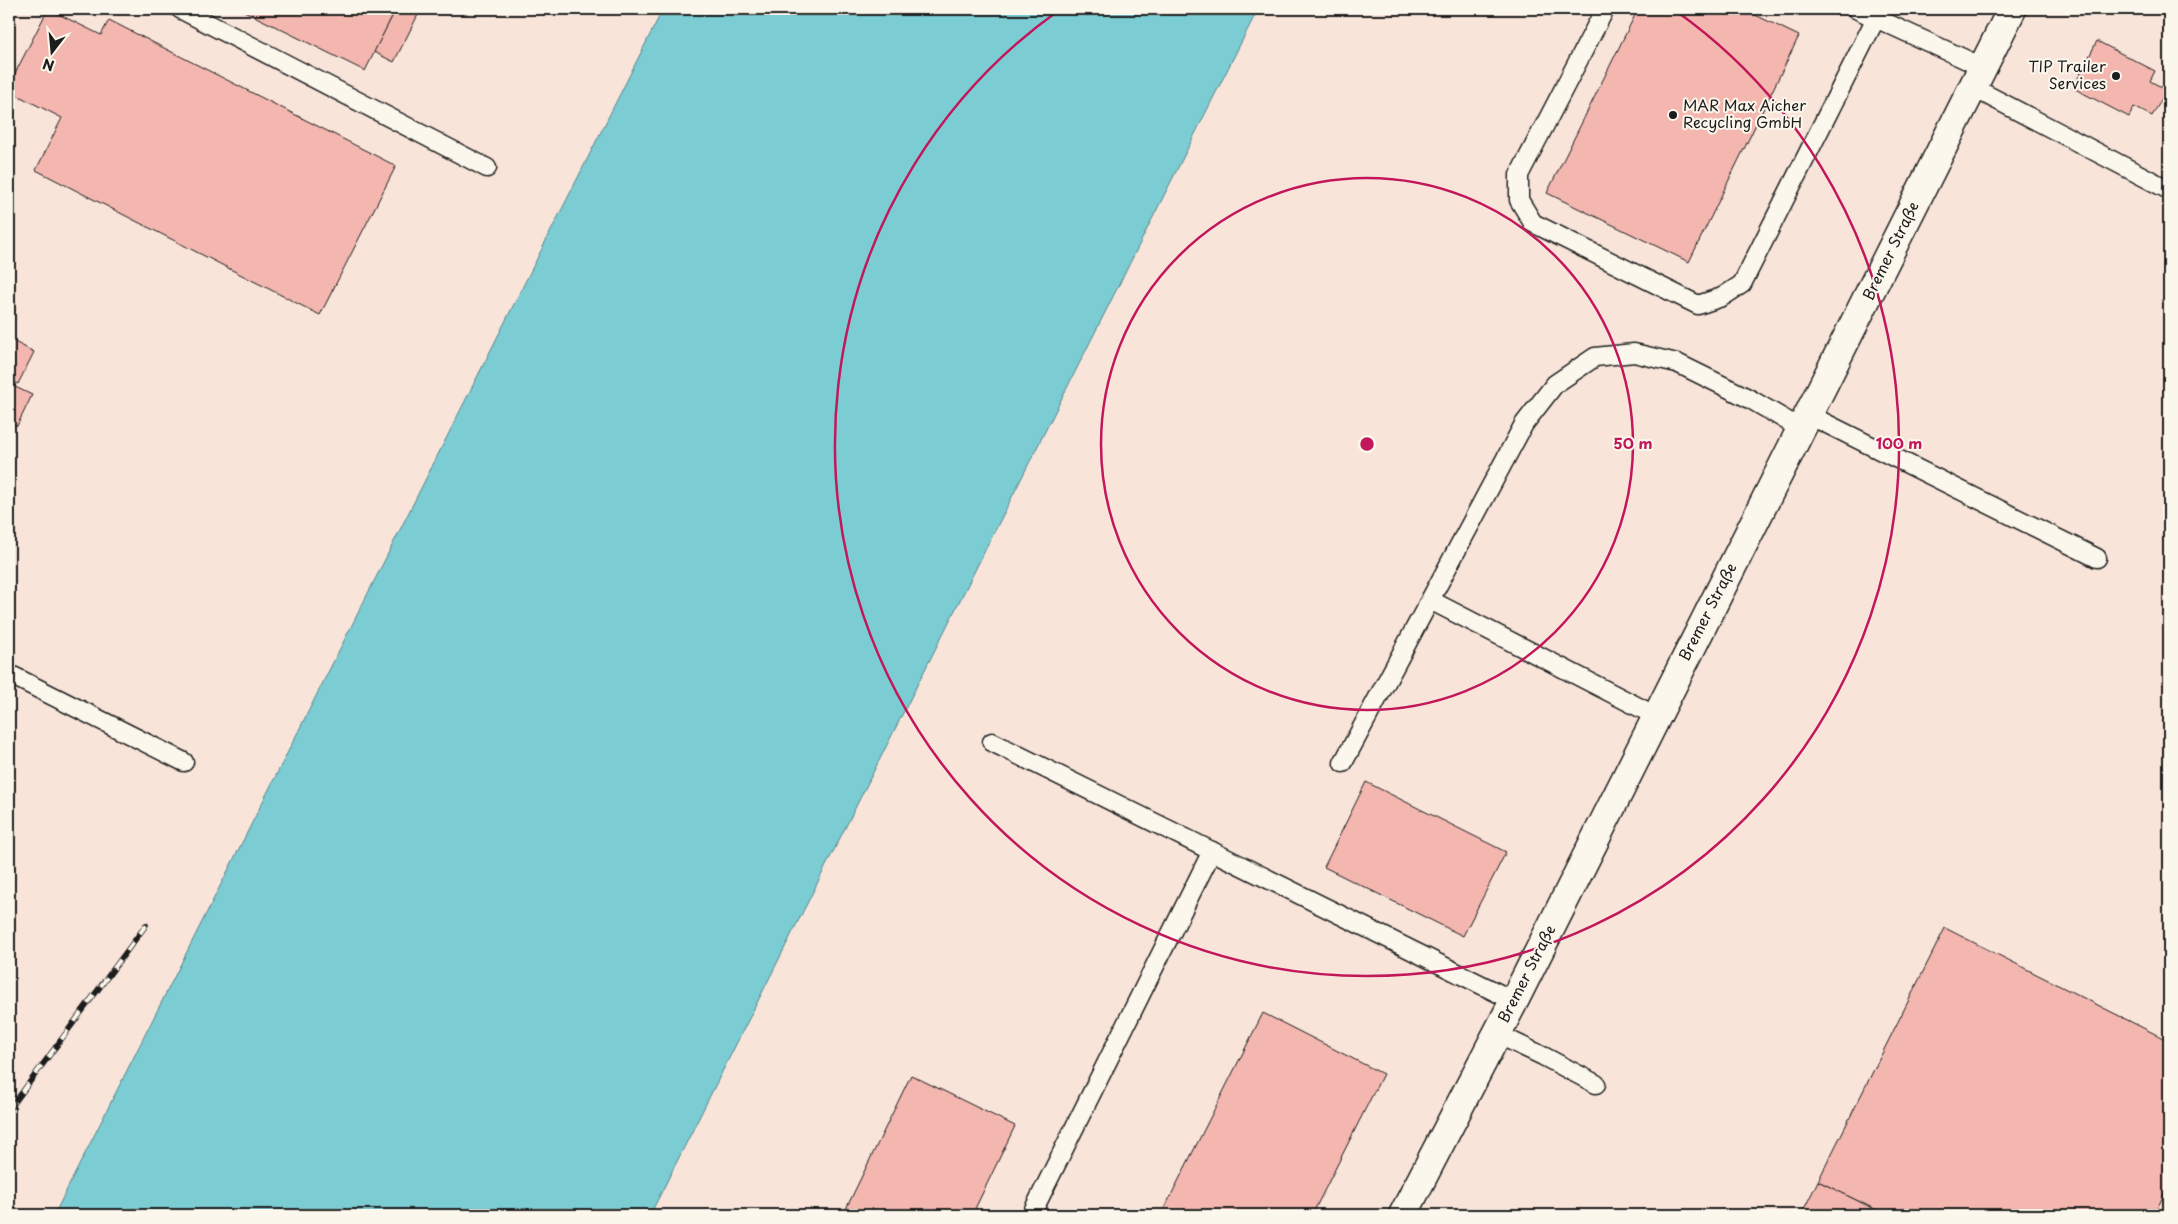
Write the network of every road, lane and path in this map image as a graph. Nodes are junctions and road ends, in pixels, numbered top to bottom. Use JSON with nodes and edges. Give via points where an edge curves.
{"nodes":[{"id":1,"x":180,"y":9,"type":"edge"},
{"id":2,"x":1605,"y":9,"type":"edge"},
{"id":3,"x":1856,"y":9,"type":"edge"},
{"id":4,"x":2012,"y":9,"type":"edge"},
{"id":5,"x":1876,"y":18,"type":"junction"},
{"id":6,"x":1977,"y":77,"type":"junction"},
{"id":7,"x":487,"y":168,"type":"dead end"},
{"id":8,"x":2169,"y":190,"type":"edge"},
{"id":9,"x":1805,"y":422,"type":"junction"},
{"id":10,"x":2097,"y":558,"type":"dead end"},
{"id":11,"x":1430,"y":600,"type":"junction"},
{"id":12,"x":9,"y":674,"type":"edge"},
{"id":13,"x":1656,"y":716,"type":"junction"},
{"id":14,"x":992,"y":742,"type":"dead end"},
{"id":15,"x":184,"y":762,"type":"dead end"},
{"id":16,"x":1343,"y":763,"type":"dead end"},
{"id":17,"x":1212,"y":851,"type":"junction"},
{"id":18,"x":1514,"y":1001,"type":"junction"},
{"id":19,"x":1497,"y":1034,"type":"junction"},
{"id":20,"x":1596,"y":1084,"type":"dead end"},
{"id":21,"x":1031,"y":1215,"type":"edge"},
{"id":22,"x":1403,"y":1215,"type":"edge"}],
"edges":[{"from":1,"to":7,"type":"lane"},
{"from":2,"to":5,"type":"lane","via":[[1519,175],[1519,200],[1533,223],[1698,306],[1722,297],[1742,284]]},
{"from":3,"to":5,"type":"lane"},
{"from":4,"to":6,"type":"street","name":"Bremer Straße"},
{"from":5,"to":6,"type":"lane"},
{"from":6,"to":8,"type":"lane"},
{"from":6,"to":9,"type":"street","name":"Bremer Straße"},
{"from":9,"to":10,"type":"lane"},
{"from":9,"to":11,"type":"lane","via":[[1678,363],[1634,353],[1595,357],[1555,384],[1524,424]]},
{"from":9,"to":13,"type":"street","name":"Bremer Straße"},
{"from":11,"to":13,"type":"lane"},
{"from":11,"to":16,"type":"lane"},
{"from":12,"to":15,"type":"lane"},
{"from":13,"to":18,"type":"street","name":"Bremer Straße"},
{"from":14,"to":17,"type":"lane"},
{"from":17,"to":18,"type":"lane"},
{"from":17,"to":21,"type":"lane"},
{"from":18,"to":19,"type":"street","name":"Bremer Straße"},
{"from":19,"to":20,"type":"lane"},
{"from":19,"to":22,"type":"street","name":"Bremer Straße"}]}
